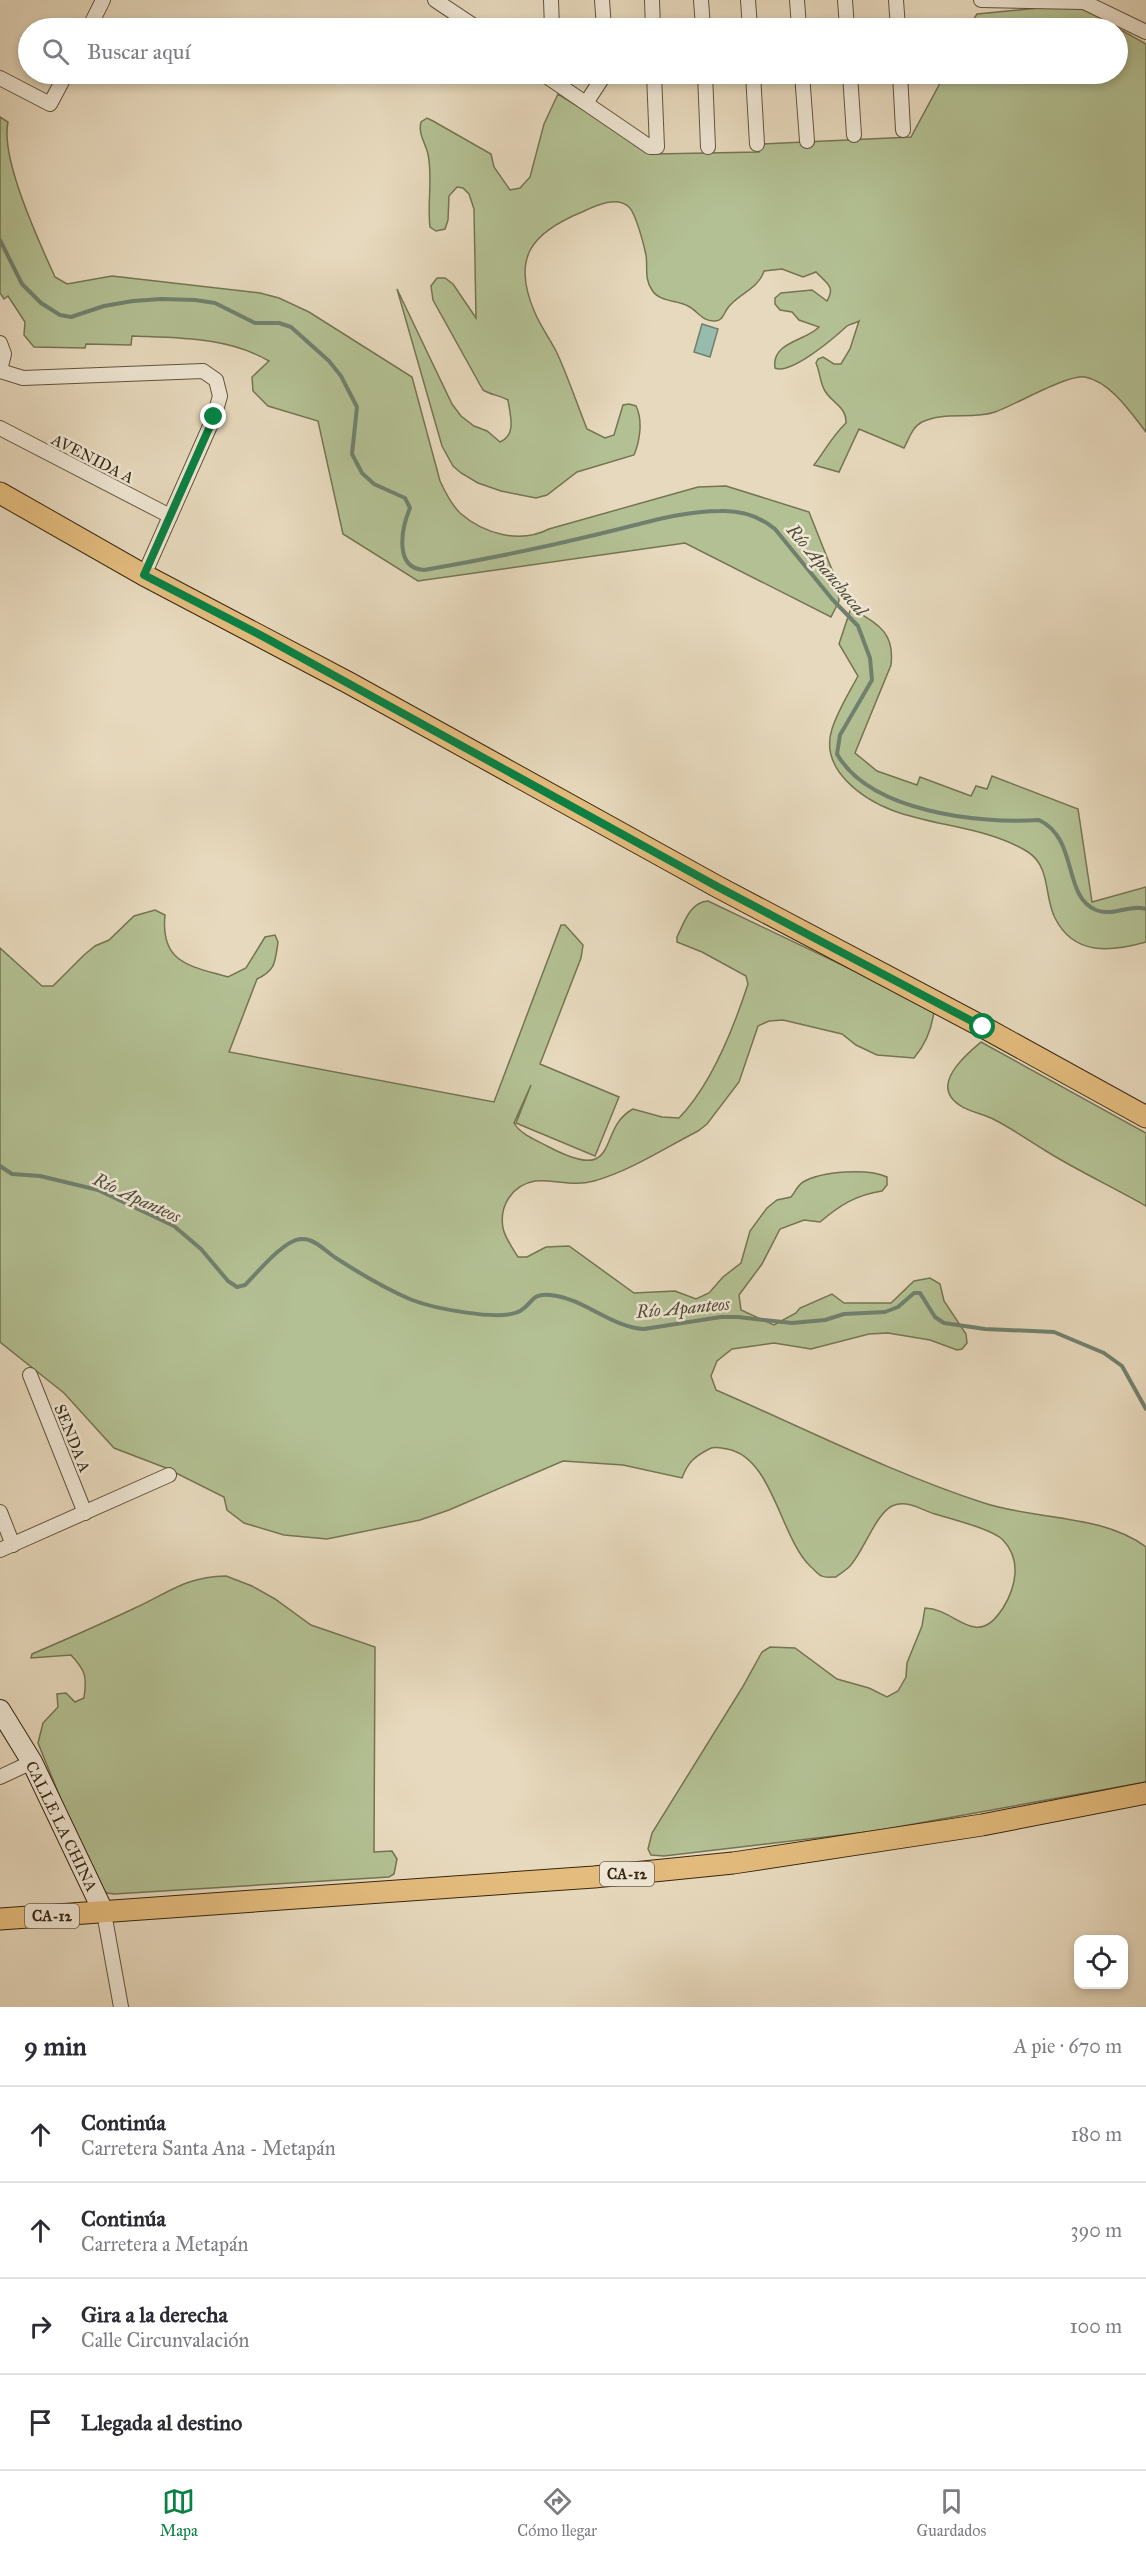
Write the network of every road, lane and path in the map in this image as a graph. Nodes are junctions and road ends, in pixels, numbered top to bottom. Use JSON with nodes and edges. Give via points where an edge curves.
{"nodes":[{"id":1,"x":103,"y":0,"type":"edge"},
{"id":2,"x":435,"y":0,"type":"edge"},
{"id":3,"x":551,"y":0,"type":"edge"},
{"id":4,"x":602,"y":0,"type":"edge"},
{"id":5,"x":652,"y":0,"type":"edge"},
{"id":6,"x":701,"y":0,"type":"edge"},
{"id":7,"x":748,"y":0,"type":"edge"},
{"id":8,"x":797,"y":0,"type":"edge"},
{"id":9,"x":845,"y":0,"type":"edge"},
{"id":10,"x":896,"y":0,"type":"edge"},
{"id":11,"x":981,"y":0,"type":"edge"},
{"id":12,"x":94,"y":18,"type":"edge"},
{"id":13,"x":462,"y":18,"type":"edge"},
{"id":14,"x":552,"y":18,"type":"edge"},
{"id":15,"x":603,"y":18,"type":"edge"},
{"id":16,"x":653,"y":18,"type":"edge"},
{"id":17,"x":702,"y":18,"type":"edge"},
{"id":18,"x":749,"y":18,"type":"edge"},
{"id":19,"x":798,"y":18,"type":"edge"},
{"id":20,"x":846,"y":18,"type":"edge"},
{"id":21,"x":897,"y":18,"type":"edge"},
{"id":22,"x":1117,"y":18,"type":"edge"},
{"id":23,"x":1128,"y":23,"type":"edge"},
{"id":24,"x":1146,"y":32,"type":"edge"},
{"id":25,"x":0,"y":78,"type":"edge"},
{"id":26,"x":61,"y":84,"type":"edge"},
{"id":27,"x":558,"y":84,"type":"edge"},
{"id":28,"x":598,"y":84,"type":"edge"},
{"id":29,"x":654,"y":84,"type":"edge"},
{"id":30,"x":705,"y":84,"type":"edge"},
{"id":31,"x":754,"y":84,"type":"edge"},
{"id":32,"x":803,"y":84,"type":"edge"},
{"id":33,"x":851,"y":84,"type":"edge"},
{"id":34,"x":901,"y":84,"type":"edge"},
{"id":35,"x":586,"y":103,"type":"junction"},
{"id":36,"x":903,"y":130,"type":"dead end"},
{"id":37,"x":854,"y":135,"type":"dead end"},
{"id":38,"x":807,"y":141,"type":"dead end"},
{"id":39,"x":757,"y":144,"type":"dead end"},
{"id":40,"x":708,"y":147,"type":"dead end"},
{"id":41,"x":0,"y":344,"type":"edge"},
{"id":42,"x":0,"y":370,"type":"edge"},
{"id":43,"x":0,"y":428,"type":"edge"},
{"id":44,"x":0,"y":493,"type":"edge"},
{"id":45,"x":170,"y":516,"type":"junction"},
{"id":46,"x":144,"y":575,"type":"junction"},
{"id":47,"x":1146,"y":1117,"type":"edge"},
{"id":48,"x":30,"y":1375,"type":"dead end"},
{"id":49,"x":169,"y":1475,"type":"dead end"},
{"id":50,"x":0,"y":1512,"type":"edge"},
{"id":51,"x":85,"y":1513,"type":"junction"},
{"id":52,"x":13,"y":1545,"type":"junction"},
{"id":53,"x":0,"y":1550,"type":"edge"},
{"id":54,"x":0,"y":1710,"type":"edge"},
{"id":55,"x":32,"y":1762,"type":"junction"},
{"id":56,"x":0,"y":1777,"type":"edge"},
{"id":57,"x":1146,"y":1793,"type":"edge"},
{"id":58,"x":104,"y":1913,"type":"junction"},
{"id":59,"x":0,"y":1918,"type":"edge"},
{"id":60,"x":121,"y":2007,"type":"edge"}],
"edges":[{"from":1,"to":12,"type":"street"},
{"from":2,"to":13,"type":"street"},
{"from":3,"to":14,"type":"street"},
{"from":4,"to":15,"type":"street"},
{"from":5,"to":16,"type":"street"},
{"from":6,"to":17,"type":"street"},
{"from":7,"to":18,"type":"street"},
{"from":8,"to":19,"type":"street"},
{"from":9,"to":20,"type":"street"},
{"from":10,"to":21,"type":"street"},
{"from":11,"to":22,"type":"street","via":[[1084,2]]},
{"from":23,"to":24,"type":"street"},
{"from":25,"to":26,"type":"street","via":[[50,104]]},
{"from":27,"to":35,"type":"street"},
{"from":28,"to":35,"type":"street"},
{"from":29,"to":35,"type":"street","via":[[657,147],[650,147]]},
{"from":30,"to":40,"type":"street"},
{"from":31,"to":39,"type":"street"},
{"from":32,"to":38,"type":"street"},
{"from":33,"to":37,"type":"street"},
{"from":34,"to":36,"type":"street"},
{"from":41,"to":42,"type":"street","via":[[4,354]]},
{"from":42,"to":45,"type":"street","via":[[23,378],[203,371],[211,375],[220,389],[218,404]]},
{"from":43,"to":45,"type":"street","name":"AVENIDA A"},
{"from":44,"to":46,"type":"main road"},
{"from":45,"to":46,"type":"street"},
{"from":46,"to":47,"type":"main road","via":[[302,657]]},
{"from":48,"to":51,"type":"street","name":"SENDA A"},
{"from":49,"to":51,"type":"street"},
{"from":50,"to":52,"type":"street"},
{"from":51,"to":52,"type":"street"},
{"from":52,"to":53,"type":"street"},
{"from":54,"to":55,"type":"main road","name":"CALLE LA CHINA"},
{"from":55,"to":56,"type":"street"},
{"from":55,"to":58,"type":"main road","name":"CALLE LA CHINA"},
{"from":57,"to":58,"type":"main road","number":"CA-12","via":[[982,1825],[733,1863]]},
{"from":58,"to":59,"type":"main road","number":"CA-12"},
{"from":58,"to":60,"type":"street"}]}
